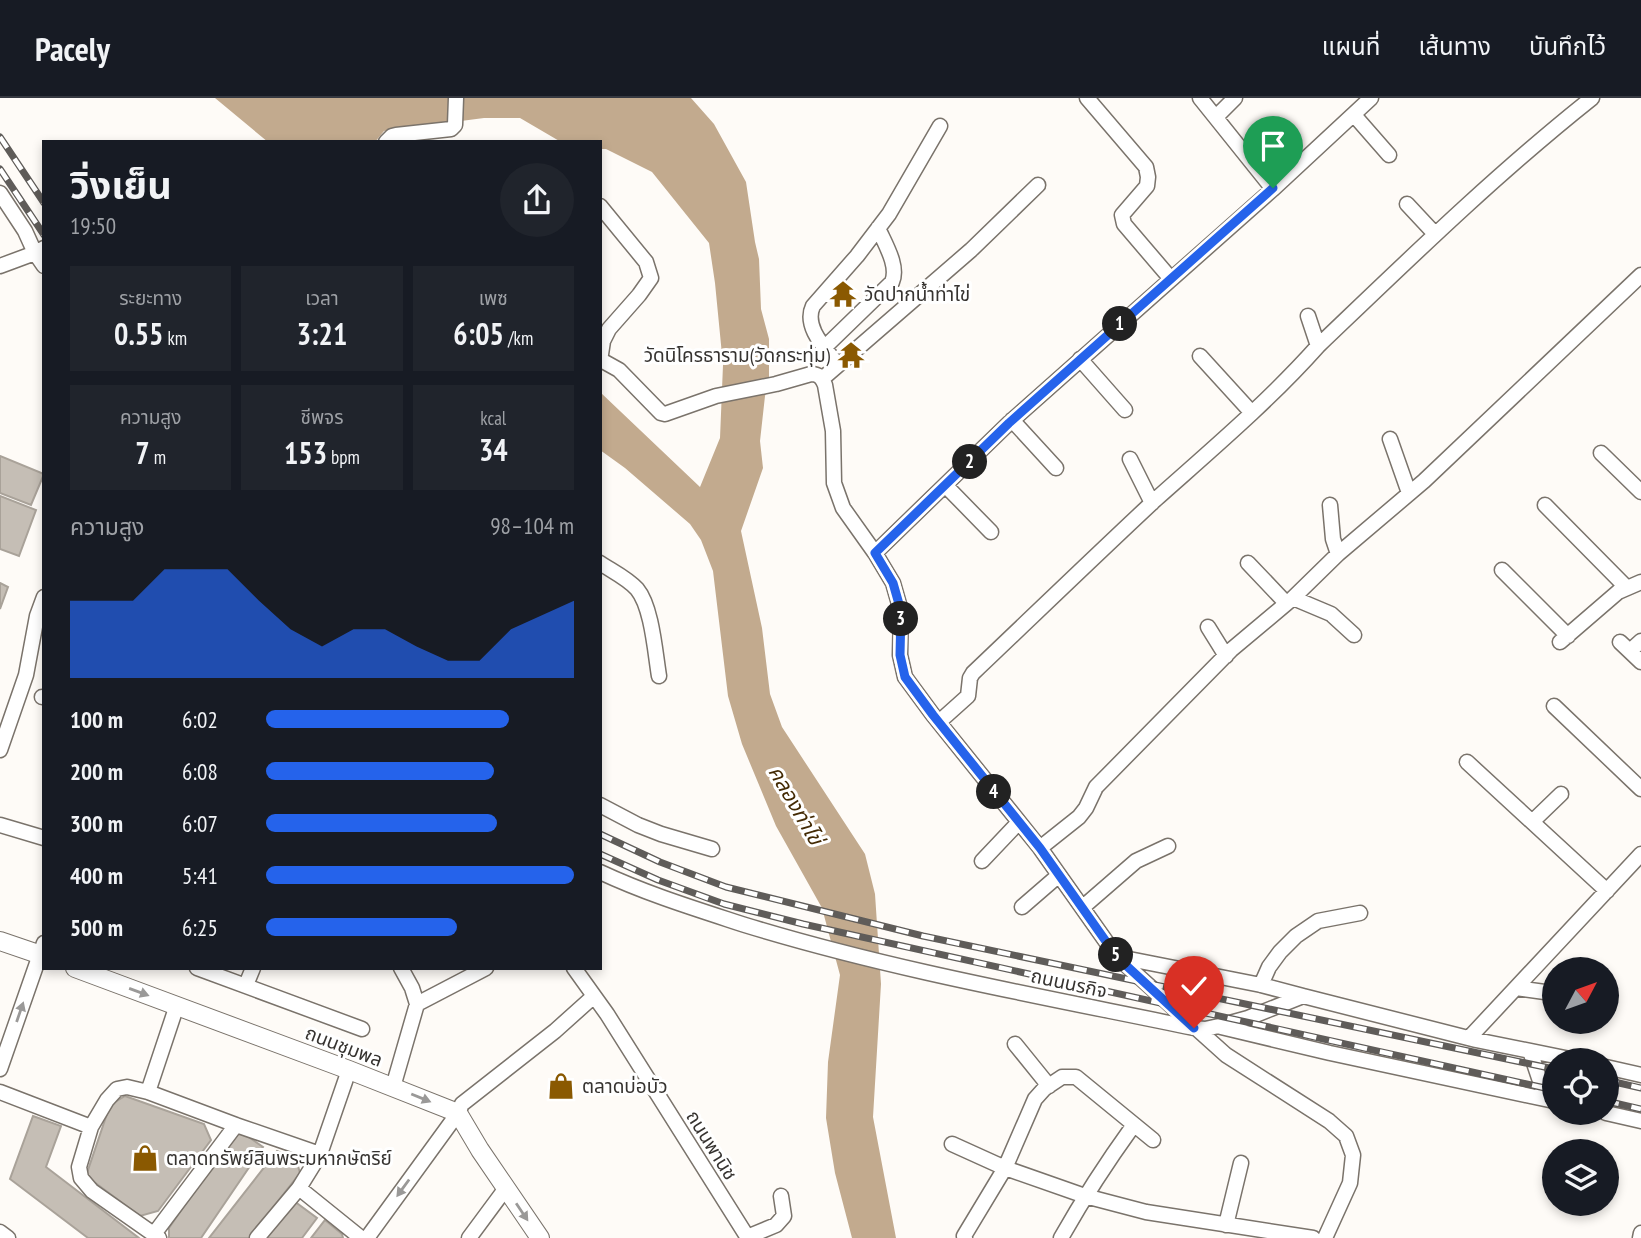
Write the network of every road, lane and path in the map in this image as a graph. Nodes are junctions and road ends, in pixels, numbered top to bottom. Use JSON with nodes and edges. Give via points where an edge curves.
{"nodes":[{"id":1,"x":456,"y":98,"type":"edge"},
{"id":2,"x":1087,"y":98,"type":"edge"},
{"id":3,"x":1200,"y":98,"type":"edge"},
{"id":4,"x":1235,"y":98,"type":"edge"},
{"id":5,"x":1371,"y":98,"type":"edge"},
{"id":6,"x":1592,"y":98,"type":"edge"},
{"id":7,"x":1354,"y":115,"type":"junction"},
{"id":8,"x":1216,"y":117,"type":"junction"},
{"id":9,"x":940,"y":127,"type":"dead end"},
{"id":10,"x":388,"y":140,"type":"edge"},
{"id":11,"x":1389,"y":155,"type":"dead end"},
{"id":12,"x":1038,"y":185,"type":"dead end"},
{"id":13,"x":1273,"y":188,"type":"junction"},
{"id":14,"x":0,"y":193,"type":"edge"},
{"id":15,"x":1407,"y":204,"type":"dead end"},
{"id":16,"x":602,"y":208,"type":"edge"},
{"id":17,"x":878,"y":228,"type":"junction"},
{"id":18,"x":1436,"y":234,"type":"junction"},
{"id":19,"x":39,"y":250,"type":"edge"},
{"id":20,"x":0,"y":266,"type":"edge"},
{"id":21,"x":1641,"y":275,"type":"edge"},
{"id":22,"x":1171,"y":279,"type":"junction"},
{"id":23,"x":1308,"y":316,"type":"dead end"},
{"id":24,"x":1318,"y":346,"type":"junction"},
{"id":25,"x":825,"y":347,"type":"junction"},
{"id":26,"x":602,"y":351,"type":"edge"},
{"id":27,"x":1200,"y":356,"type":"dead end"},
{"id":28,"x":1080,"y":359,"type":"junction"},
{"id":29,"x":602,"y":362,"type":"edge"},
{"id":30,"x":838,"y":365,"type":"junction"},
{"id":31,"x":822,"y":379,"type":"junction"},
{"id":32,"x":1125,"y":410,"type":"dead end"},
{"id":33,"x":1252,"y":413,"type":"junction"},
{"id":34,"x":1012,"y":420,"type":"junction"},
{"id":35,"x":1390,"y":439,"type":"dead end"},
{"id":36,"x":1601,"y":453,"type":"dead end"},
{"id":37,"x":1130,"y":459,"type":"dead end"},
{"id":38,"x":1056,"y":468,"type":"dead end"},
{"id":39,"x":946,"y":486,"type":"junction"},
{"id":40,"x":1641,"y":492,"type":"edge"},
{"id":41,"x":1409,"y":493,"type":"junction"},
{"id":42,"x":1152,"y":503,"type":"junction"},
{"id":43,"x":1330,"y":505,"type":"dead end"},
{"id":44,"x":1545,"y":505,"type":"dead end"},
{"id":45,"x":991,"y":532,"type":"dead end"},
{"id":46,"x":875,"y":553,"type":"junction"},
{"id":47,"x":1338,"y":554,"type":"junction"},
{"id":48,"x":1248,"y":563,"type":"dead end"},
{"id":49,"x":602,"y":564,"type":"edge"},
{"id":50,"x":1502,"y":570,"type":"dead end"},
{"id":51,"x":1641,"y":582,"type":"edge"},
{"id":52,"x":1627,"y":588,"type":"junction"},
{"id":53,"x":1289,"y":601,"type":"junction"},
{"id":54,"x":42,"y":603,"type":"edge"},
{"id":55,"x":1208,"y":627,"type":"dead end"},
{"id":56,"x":1353,"y":635,"type":"dead end"},
{"id":57,"x":1641,"y":640,"type":"edge"},
{"id":58,"x":1631,"y":652,"type":"edge"},
{"id":59,"x":1226,"y":656,"type":"junction"},
{"id":60,"x":659,"y":676,"type":"dead end"},
{"id":61,"x":1554,"y":706,"type":"dead end"},
{"id":62,"x":939,"y":722,"type":"junction"},
{"id":63,"x":0,"y":750,"type":"edge"},
{"id":64,"x":1467,"y":762,"type":"dead end"},
{"id":65,"x":1641,"y":789,"type":"edge"},
{"id":66,"x":1561,"y":794,"type":"dead end"},
{"id":67,"x":602,"y":807,"type":"edge"},
{"id":68,"x":1533,"y":821,"type":"junction"},
{"id":69,"x":1018,"y":823,"type":"junction"},
{"id":70,"x":0,"y":825,"type":"edge"},
{"id":71,"x":42,"y":837,"type":"edge"},
{"id":72,"x":1168,"y":846,"type":"dead end"},
{"id":73,"x":1040,"y":848,"type":"junction"},
{"id":74,"x":712,"y":849,"type":"dead end"},
{"id":75,"x":1641,"y":854,"type":"edge"},
{"id":76,"x":982,"y":861,"type":"dead end"},
{"id":77,"x":602,"y":873,"type":"edge"},
{"id":78,"x":1059,"y":875,"type":"junction"},
{"id":79,"x":1607,"y":891,"type":"junction"},
{"id":80,"x":1022,"y":907,"type":"dead end"},
{"id":81,"x":1083,"y":907,"type":"junction"},
{"id":82,"x":1360,"y":913,"type":"dead end"},
{"id":83,"x":0,"y":940,"type":"edge"},
{"id":84,"x":42,"y":951,"type":"edge"},
{"id":85,"x":1117,"y":957,"type":"junction"},
{"id":86,"x":80,"y":970,"type":"edge"},
{"id":87,"x":203,"y":970,"type":"edge"},
{"id":88,"x":252,"y":970,"type":"edge"},
{"id":89,"x":402,"y":970,"type":"edge"},
{"id":90,"x":482,"y":970,"type":"edge"},
{"id":91,"x":575,"y":970,"type":"edge"},
{"id":92,"x":246,"y":985,"type":"junction"},
{"id":93,"x":1261,"y":985,"type":"junction"},
{"id":94,"x":1517,"y":988,"type":"junction"},
{"id":95,"x":1542,"y":992,"type":"edge"},
{"id":96,"x":594,"y":996,"type":"junction"},
{"id":97,"x":1303,"y":996,"type":"junction"},
{"id":98,"x":417,"y":1004,"type":"junction"},
{"id":99,"x":177,"y":1006,"type":"junction"},
{"id":100,"x":1219,"y":1026,"type":"junction"},
{"id":101,"x":1194,"y":1028,"type":"junction"},
{"id":102,"x":362,"y":1029,"type":"dead end"},
{"id":103,"x":1469,"y":1038,"type":"junction"},
{"id":104,"x":1016,"y":1044,"type":"dead end"},
{"id":105,"x":1530,"y":1051,"type":"junction"},
{"id":106,"x":1542,"y":1053,"type":"edge"},
{"id":107,"x":0,"y":1069,"type":"edge"},
{"id":108,"x":349,"y":1070,"type":"junction"},
{"id":109,"x":1619,"y":1070,"type":"edge"},
{"id":110,"x":1641,"y":1075,"type":"edge"},
{"id":111,"x":1542,"y":1084,"type":"edge"},
{"id":112,"x":1049,"y":1086,"type":"junction"},
{"id":113,"x":393,"y":1087,"type":"junction"},
{"id":114,"x":0,"y":1091,"type":"edge"},
{"id":115,"x":148,"y":1092,"type":"junction"},
{"id":116,"x":1542,"y":1097,"type":"edge"},
{"id":117,"x":458,"y":1113,"type":"junction"},
{"id":118,"x":1619,"y":1116,"type":"edge"},
{"id":119,"x":1641,"y":1121,"type":"edge"},
{"id":120,"x":236,"y":1125,"type":"junction"},
{"id":121,"x":1133,"y":1126,"type":"junction"},
{"id":122,"x":91,"y":1127,"type":"junction"},
{"id":123,"x":1153,"y":1140,"type":"dead end"},
{"id":124,"x":952,"y":1144,"type":"dead end"},
{"id":125,"x":320,"y":1154,"type":"junction"},
{"id":126,"x":1241,"y":1163,"type":"dead end"},
{"id":127,"x":1005,"y":1168,"type":"junction"},
{"id":128,"x":299,"y":1188,"type":"junction"},
{"id":129,"x":506,"y":1188,"type":"junction"},
{"id":130,"x":781,"y":1196,"type":"dead end"},
{"id":131,"x":1085,"y":1196,"type":"junction"},
{"id":132,"x":1226,"y":1225,"type":"junction"},
{"id":133,"x":0,"y":1232,"type":"edge"},
{"id":134,"x":156,"y":1236,"type":"edge"},
{"id":135,"x":8,"y":1238,"type":"edge"},
{"id":136,"x":257,"y":1238,"type":"edge"},
{"id":137,"x":361,"y":1238,"type":"edge"},
{"id":138,"x":367,"y":1238,"type":"edge"},
{"id":139,"x":469,"y":1238,"type":"edge"},
{"id":140,"x":540,"y":1238,"type":"edge"},
{"id":141,"x":747,"y":1238,"type":"edge"},
{"id":142,"x":965,"y":1238,"type":"edge"},
{"id":143,"x":1061,"y":1238,"type":"edge"},
{"id":144,"x":1313,"y":1238,"type":"edge"},
{"id":145,"x":1325,"y":1238,"type":"edge"}],
"edges":[{"from":1,"to":10,"type":"street","via":[[454,127]]},
{"from":2,"to":22,"type":"street","via":[[1146,167],[1147,186],[1122,215],[1124,224]]},
{"from":3,"to":8,"type":"street"},
{"from":4,"to":8,"type":"street"},
{"from":5,"to":7,"type":"street"},
{"from":6,"to":18,"type":"street"},
{"from":7,"to":11,"type":"street"},
{"from":7,"to":13,"type":"street"},
{"from":8,"to":13,"type":"street"},
{"from":9,"to":17,"type":"street"},
{"from":12,"to":30,"type":"street"},
{"from":13,"to":22,"type":"street"},
{"from":14,"to":19,"type":"street"},
{"from":15,"to":18,"type":"street"},
{"from":16,"to":26,"type":"street","via":[[646,262],[651,278],[609,329]]},
{"from":17,"to":25,"type":"street","via":[[810,312],[810,321]]},
{"from":17,"to":25,"type":"street","via":[[895,276]]},
{"from":18,"to":24,"type":"street"},
{"from":19,"to":20,"type":"street"},
{"from":21,"to":41,"type":"street"},
{"from":22,"to":28,"type":"street"},
{"from":23,"to":24,"type":"street"},
{"from":24,"to":33,"type":"street"},
{"from":25,"to":30,"type":"street"},
{"from":27,"to":33,"type":"street"},
{"from":28,"to":32,"type":"street"},
{"from":28,"to":34,"type":"street"},
{"from":29,"to":31,"type":"street","via":[[619,370],[666,414],[716,396],[811,373]]},
{"from":30,"to":31,"type":"street"},
{"from":31,"to":46,"type":"street","via":[[833,431],[834,483],[843,508]]},
{"from":33,"to":42,"type":"street"},
{"from":34,"to":38,"type":"street"},
{"from":34,"to":39,"type":"street"},
{"from":35,"to":41,"type":"street"},
{"from":36,"to":40,"type":"street"},
{"from":37,"to":42,"type":"street"},
{"from":39,"to":45,"type":"street"},
{"from":39,"to":46,"type":"street"},
{"from":41,"to":47,"type":"street"},
{"from":42,"to":62,"type":"street","via":[[973,673],[968,696]]},
{"from":43,"to":47,"type":"street"},
{"from":44,"to":52,"type":"street"},
{"from":46,"to":62,"type":"street","via":[[893,583],[901,611],[900,655],[905,677]]},
{"from":47,"to":53,"type":"street"},
{"from":48,"to":53,"type":"street"},
{"from":49,"to":60,"type":"street","via":[[637,590],[647,607]]},
{"from":50,"to":52,"type":"street","via":[[1564,639]]},
{"from":51,"to":52,"type":"street"},
{"from":53,"to":56,"type":"street","via":[[1331,614]]},
{"from":53,"to":59,"type":"street"},
{"from":54,"to":63,"type":"street","via":[[26,675]]},
{"from":55,"to":59,"type":"street"},
{"from":57,"to":58,"type":"street"},
{"from":59,"to":73,"type":"street","via":[[1096,787],[1079,817]]},
{"from":61,"to":65,"type":"street"},
{"from":62,"to":69,"type":"street"},
{"from":64,"to":68,"type":"street"},
{"from":66,"to":68,"type":"street"},
{"from":67,"to":74,"type":"street","via":[[650,830]]},
{"from":68,"to":79,"type":"street"},
{"from":69,"to":73,"type":"street"},
{"from":69,"to":76,"type":"street"},
{"from":70,"to":71,"type":"street"},
{"from":72,"to":81,"type":"street","via":[[1136,861]]},
{"from":73,"to":78,"type":"street"},
{"from":75,"to":79,"type":"street"},
{"from":77,"to":101,"type":"street","name":"ถนนนรกิจ","via":[[692,908],[901,968]]},
{"from":78,"to":80,"type":"street"},
{"from":78,"to":81,"type":"street"},
{"from":79,"to":94,"type":"street"},
{"from":81,"to":85,"type":"street"},
{"from":82,"to":93,"type":"street","via":[[1318,921],[1296,936],[1269,967]]},
{"from":83,"to":84,"type":"main road"},
{"from":107,"to":84,"type":"street","one_way":true},
{"from":85,"to":93,"type":"street"},
{"from":85,"to":101,"type":"street"},
{"from":86,"to":99,"type":"main road","name":"ถนนชุมพล","one_way":true},
{"from":87,"to":92,"type":"street"},
{"from":88,"to":92,"type":"street"},
{"from":89,"to":98,"type":"street"},
{"from":90,"to":98,"type":"street"},
{"from":91,"to":96,"type":"street","name":"ถนนพานิช"},
{"from":92,"to":102,"type":"street"},
{"from":93,"to":97,"type":"street"},
{"from":94,"to":95,"type":"street"},
{"from":94,"to":103,"type":"street"},
{"from":96,"to":117,"type":"street","via":[[462,1104]]},
{"from":96,"to":141,"type":"street","name":"ถนนพานิช"},
{"from":97,"to":100,"type":"street","name":"ถนนนรกิจ"},
{"from":97,"to":103,"type":"street"},
{"from":98,"to":113,"type":"street"},
{"from":99,"to":108,"type":"main road","name":"ถนนชุมพล"},
{"from":99,"to":115,"type":"street"},
{"from":100,"to":101,"type":"street","name":"ถนนนรกิจ"},
{"from":100,"to":116,"type":"street"},
{"from":101,"to":145,"type":"street","via":[[1346,1136],[1353,1155],[1350,1182]]},
{"from":103,"to":105,"type":"street"},
{"from":104,"to":112,"type":"street"},
{"from":105,"to":106,"type":"street"},
{"from":105,"to":111,"type":"street"},
{"from":108,"to":113,"type":"main road","name":"ถนนชุมพล"},
{"from":108,"to":125,"type":"street"},
{"from":109,"to":110,"type":"street"},
{"from":112,"to":121,"type":"street","via":[[1062,1077],[1076,1077]]},
{"from":112,"to":127,"type":"street","via":[[1035,1099]]},
{"from":113,"to":117,"type":"main road","name":"ถนนชุมพล","one_way":true},
{"from":114,"to":122,"type":"street"},
{"from":115,"to":120,"type":"street"},
{"from":115,"to":122,"type":"street","via":[[117,1089]]},
{"from":117,"to":129,"type":"main road"},
{"from":117,"to":138,"type":"street","one_way":true},
{"from":118,"to":119,"type":"street"},
{"from":120,"to":125,"type":"street"},
{"from":120,"to":134,"type":"street"},
{"from":121,"to":123,"type":"street"},
{"from":121,"to":131,"type":"street"},
{"from":122,"to":134,"type":"street","via":[[79,1167],[81,1178],[92,1191]]},
{"from":124,"to":127,"type":"street"},
{"from":125,"to":128,"type":"street"},
{"from":126,"to":132,"type":"street"},
{"from":127,"to":131,"type":"street"},
{"from":127,"to":142,"type":"street"},
{"from":128,"to":136,"type":"street"},
{"from":128,"to":137,"type":"street"},
{"from":129,"to":139,"type":"street"},
{"from":129,"to":140,"type":"main road","one_way":true},
{"from":130,"to":141,"type":"street","via":[[784,1216],[776,1225]]},
{"from":131,"to":132,"type":"street"},
{"from":131,"to":143,"type":"street"},
{"from":132,"to":144,"type":"street"},
{"from":133,"to":135,"type":"street"}]}
